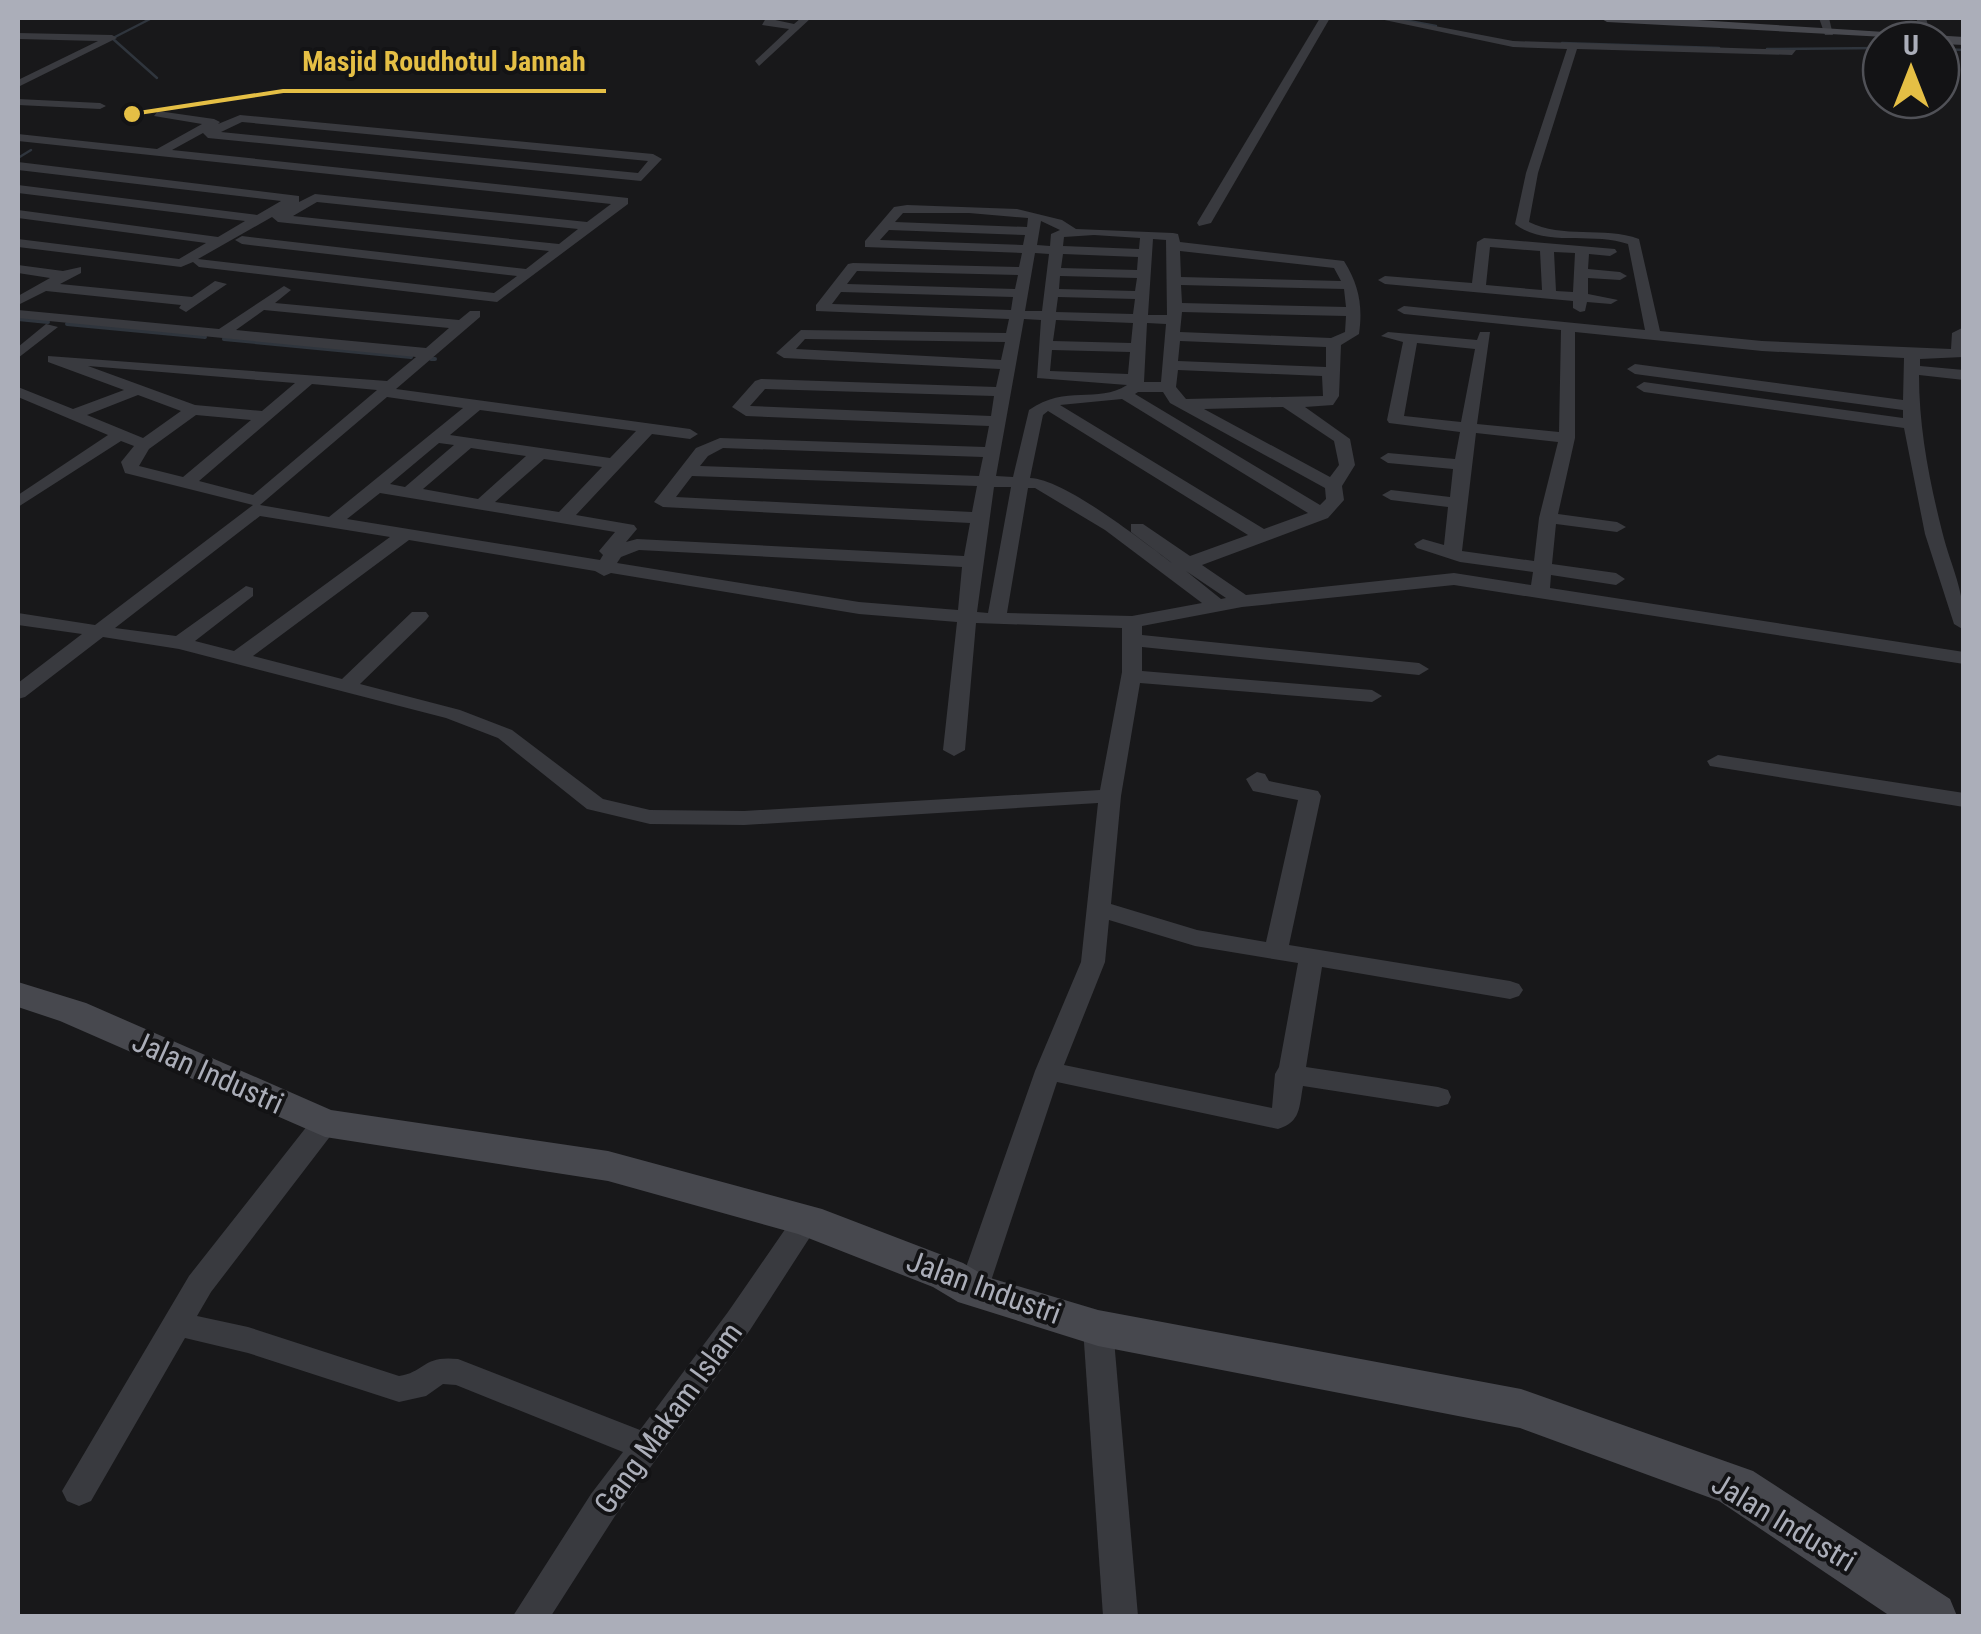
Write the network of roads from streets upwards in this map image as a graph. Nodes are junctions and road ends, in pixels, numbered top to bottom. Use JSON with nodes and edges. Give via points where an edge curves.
{"nodes":[{"id":1,"x":772,"y":18,"type":"edge"},
{"id":2,"x":806,"y":18,"type":"edge"},
{"id":3,"x":1325,"y":18,"type":"edge"},
{"id":4,"x":1380,"y":18,"type":"edge"},
{"id":5,"x":1607,"y":18,"type":"edge"},
{"id":6,"x":1824,"y":18,"type":"edge"},
{"id":7,"x":1683,"y":20,"type":"edge"},
{"id":8,"x":1756,"y":23,"type":"edge"},
{"id":9,"x":86,"y":27,"type":"dead end"},
{"id":10,"x":796,"y":27,"type":"junction"},
{"id":11,"x":1829,"y":34,"type":"junction"},
{"id":12,"x":18,"y":36,"type":"edge"},
{"id":13,"x":70,"y":36,"type":"junction"},
{"id":14,"x":1861,"y":36,"type":"edge"},
{"id":15,"x":1573,"y":46,"type":"junction"},
{"id":16,"x":1792,"y":52,"type":"dead end"},
{"id":17,"x":759,"y":63,"type":"dead end"},
{"id":18,"x":18,"y":84,"type":"edge"},
{"id":19,"x":18,"y":102,"type":"edge"},
{"id":20,"x":100,"y":106,"type":"dead end"},
{"id":21,"x":18,"y":113,"type":"edge"},
{"id":22,"x":40,"y":114,"type":"dead end"},
{"id":23,"x":158,"y":114,"type":"dead end"},
{"id":24,"x":401,"y":134,"type":"junction"},
{"id":25,"x":418,"y":136,"type":"junction"},
{"id":26,"x":18,"y":138,"type":"edge"},
{"id":27,"x":379,"y":153,"type":"junction"},
{"id":28,"x":174,"y":156,"type":"junction"},
{"id":29,"x":18,"y":166,"type":"edge"},
{"id":30,"x":342,"y":173,"type":"junction"},
{"id":31,"x":144,"y":176,"type":"junction"},
{"id":32,"x":488,"y":188,"type":"junction"},
{"id":33,"x":18,"y":189,"type":"edge"},
{"id":34,"x":90,"y":198,"type":"junction"},
{"id":35,"x":106,"y":202,"type":"junction"},
{"id":36,"x":463,"y":210,"type":"junction"},
{"id":37,"x":441,"y":211,"type":"junction"},
{"id":38,"x":18,"y":214,"type":"edge"},
{"id":39,"x":46,"y":218,"type":"junction"},
{"id":40,"x":278,"y":218,"type":"junction"},
{"id":41,"x":260,"y":219,"type":"junction"},
{"id":42,"x":69,"y":222,"type":"junction"},
{"id":43,"x":1204,"y":223,"type":"dead end"},
{"id":44,"x":1034,"y":225,"type":"junction"},
{"id":45,"x":586,"y":226,"type":"junction"},
{"id":46,"x":1071,"y":231,"type":"junction"},
{"id":47,"x":408,"y":232,"type":"junction"},
{"id":48,"x":1147,"y":234,"type":"junction"},
{"id":49,"x":433,"y":235,"type":"junction"},
{"id":50,"x":242,"y":240,"type":"junction"},
{"id":51,"x":221,"y":241,"type":"junction"},
{"id":52,"x":18,"y":242,"type":"edge"},
{"id":53,"x":1547,"y":246,"type":"junction"},
{"id":54,"x":558,"y":248,"type":"junction"},
{"id":55,"x":1582,"y":249,"type":"junction"},
{"id":56,"x":1029,"y":251,"type":"junction"},
{"id":57,"x":1055,"y":251,"type":"junction"},
{"id":58,"x":1176,"y":251,"type":"junction"},
{"id":59,"x":1610,"y":252,"type":"dead end"},
{"id":60,"x":1147,"y":253,"type":"junction"},
{"id":61,"x":373,"y":255,"type":"junction"},
{"id":62,"x":398,"y":258,"type":"junction"},
{"id":63,"x":18,"y":269,"type":"edge"},
{"id":64,"x":1024,"y":272,"type":"junction"},
{"id":65,"x":1053,"y":272,"type":"junction"},
{"id":66,"x":528,"y":273,"type":"junction"},
{"id":67,"x":1581,"y":273,"type":"junction"},
{"id":68,"x":1146,"y":274,"type":"junction"},
{"id":69,"x":1620,"y":276,"type":"dead end"},
{"id":70,"x":338,"y":280,"type":"junction"},
{"id":71,"x":1385,"y":280,"type":"dead end"},
{"id":72,"x":1175,"y":281,"type":"junction"},
{"id":73,"x":361,"y":283,"type":"junction"},
{"id":74,"x":220,"y":284,"type":"dead end"},
{"id":75,"x":1350,"y":285,"type":"junction"},
{"id":76,"x":44,"y":287,"type":"junction"},
{"id":77,"x":836,"y":288,"type":"junction"},
{"id":78,"x":1478,"y":288,"type":"junction"},
{"id":79,"x":284,"y":290,"type":"dead end"},
{"id":80,"x":1020,"y":293,"type":"junction"},
{"id":81,"x":1051,"y":294,"type":"junction"},
{"id":82,"x":1144,"y":295,"type":"junction"},
{"id":83,"x":1554,"y":295,"type":"junction"},
{"id":84,"x":1580,"y":298,"type":"junction"},
{"id":85,"x":1611,"y":300,"type":"dead end"},
{"id":86,"x":194,"y":302,"type":"junction"},
{"id":87,"x":18,"y":303,"type":"edge"},
{"id":88,"x":263,"y":306,"type":"junction"},
{"id":89,"x":1404,"y":310,"type":"dead end"},
{"id":90,"x":1355,"y":312,"type":"junction"},
{"id":91,"x":475,"y":314,"type":"dead end"},
{"id":92,"x":1016,"y":316,"type":"junction"},
{"id":93,"x":1048,"y":317,"type":"junction"},
{"id":94,"x":403,"y":319,"type":"junction"},
{"id":95,"x":1142,"y":319,"type":"junction"},
{"id":96,"x":1174,"y":321,"type":"junction"},
{"id":97,"x":18,"y":324,"type":"edge"},
{"id":98,"x":462,"y":325,"type":"junction"},
{"id":99,"x":160,"y":326,"type":"junction"},
{"id":100,"x":1568,"y":326,"type":"junction"},
{"id":101,"x":51,"y":327,"type":"junction"},
{"id":102,"x":1964,"y":331,"type":"edge"},
{"id":103,"x":221,"y":334,"type":"junction"},
{"id":104,"x":1653,"y":334,"type":"junction"},
{"id":105,"x":1388,"y":336,"type":"dead end"},
{"id":106,"x":1012,"y":338,"type":"junction"},
{"id":107,"x":1411,"y":338,"type":"junction"},
{"id":108,"x":1333,"y":343,"type":"junction"},
{"id":109,"x":1045,"y":345,"type":"junction"},
{"id":110,"x":368,"y":348,"type":"junction"},
{"id":111,"x":1140,"y":348,"type":"junction"},
{"id":112,"x":427,"y":353,"type":"junction"},
{"id":113,"x":18,"y":354,"type":"edge"},
{"id":114,"x":53,"y":359,"type":"junction"},
{"id":115,"x":1913,"y":362,"type":"junction"},
{"id":116,"x":1008,"y":365,"type":"junction"},
{"id":117,"x":1172,"y":365,"type":"junction"},
{"id":118,"x":176,"y":366,"type":"junction"},
{"id":119,"x":1634,"y":369,"type":"dead end"},
{"id":120,"x":1329,"y":372,"type":"junction"},
{"id":121,"x":1042,"y":375,"type":"junction"},
{"id":122,"x":1964,"y":375,"type":"edge"},
{"id":123,"x":309,"y":378,"type":"junction"},
{"id":124,"x":1133,"y":387,"type":"junction"},
{"id":125,"x":1168,"y":387,"type":"junction"},
{"id":126,"x":1644,"y":387,"type":"dead end"},
{"id":127,"x":390,"y":391,"type":"junction"},
{"id":128,"x":18,"y":392,"type":"edge"},
{"id":129,"x":136,"y":392,"type":"junction"},
{"id":130,"x":1002,"y":392,"type":"junction"},
{"id":131,"x":1053,"y":401,"type":"junction"},
{"id":132,"x":1287,"y":403,"type":"junction"},
{"id":133,"x":1183,"y":404,"type":"junction"},
{"id":134,"x":476,"y":405,"type":"junction"},
{"id":135,"x":193,"y":410,"type":"junction"},
{"id":136,"x":74,"y":414,"type":"junction"},
{"id":137,"x":1910,"y":414,"type":"junction"},
{"id":138,"x":264,"y":416,"type":"junction"},
{"id":139,"x":998,"y":421,"type":"junction"},
{"id":140,"x":648,"y":428,"type":"junction"},
{"id":141,"x":1472,"y":428,"type":"junction"},
{"id":142,"x":120,"y":434,"type":"junction"},
{"id":143,"x":690,"y":434,"type":"dead end"},
{"id":144,"x":437,"y":438,"type":"junction"},
{"id":145,"x":1567,"y":438,"type":"junction"},
{"id":146,"x":468,"y":442,"type":"junction"},
{"id":147,"x":143,"y":445,"type":"junction"},
{"id":148,"x":540,"y":453,"type":"junction"},
{"id":149,"x":1388,"y":458,"type":"dead end"},
{"id":150,"x":615,"y":464,"type":"junction"},
{"id":151,"x":1462,"y":465,"type":"junction"},
{"id":152,"x":990,"y":467,"type":"junction"},
{"id":153,"x":689,"y":471,"type":"junction"},
{"id":154,"x":1022,"y":475,"type":"junction"},
{"id":155,"x":187,"y":483,"type":"junction"},
{"id":156,"x":1332,"y":486,"type":"junction"},
{"id":157,"x":377,"y":487,"type":"junction"},
{"id":158,"x":408,"y":493,"type":"junction"},
{"id":159,"x":1391,"y":495,"type":"dead end"},
{"id":160,"x":18,"y":502,"type":"edge"},
{"id":161,"x":1458,"y":502,"type":"junction"},
{"id":162,"x":481,"y":506,"type":"junction"},
{"id":163,"x":259,"y":507,"type":"junction"},
{"id":164,"x":1322,"y":514,"type":"junction"},
{"id":165,"x":980,"y":518,"type":"junction"},
{"id":166,"x":1548,"y":518,"type":"junction"},
{"id":167,"x":562,"y":520,"type":"junction"},
{"id":168,"x":332,"y":522,"type":"junction"},
{"id":169,"x":1617,"y":527,"type":"dead end"},
{"id":170,"x":403,"y":536,"type":"junction"},
{"id":171,"x":1262,"y":536,"type":"junction"},
{"id":172,"x":1423,"y":544,"type":"dead end"},
{"id":173,"x":1452,"y":554,"type":"junction"},
{"id":174,"x":972,"y":562,"type":"junction"},
{"id":175,"x":1188,"y":564,"type":"junction"},
{"id":176,"x":1540,"y":566,"type":"junction"},
{"id":177,"x":598,"y":569,"type":"junction"},
{"id":178,"x":1168,"y":571,"type":"junction"},
{"id":179,"x":1616,"y":579,"type":"dead end"},
{"id":180,"x":1540,"y":590,"type":"junction"},
{"id":181,"x":246,"y":592,"type":"dead end"},
{"id":182,"x":1242,"y":601,"type":"junction"},
{"id":183,"x":1218,"y":606,"type":"junction"},
{"id":184,"x":420,"y":616,"type":"dead end"},
{"id":185,"x":966,"y":616,"type":"junction"},
{"id":186,"x":996,"y":618,"type":"junction"},
{"id":187,"x":18,"y":620,"type":"edge"},
{"id":188,"x":1964,"y":624,"type":"edge"},
{"id":189,"x":101,"y":629,"type":"junction"},
{"id":190,"x":1132,"y":631,"type":"junction"},
{"id":191,"x":180,"y":643,"type":"junction"},
{"id":192,"x":237,"y":658,"type":"junction"},
{"id":193,"x":1964,"y":658,"type":"edge"},
{"id":194,"x":1419,"y":669,"type":"dead end"},
{"id":195,"x":1131,"y":676,"type":"junction"},
{"id":196,"x":346,"y":686,"type":"junction"},
{"id":197,"x":18,"y":692,"type":"edge"},
{"id":198,"x":1372,"y":696,"type":"dead end"},
{"id":199,"x":954,"y":750,"type":"dead end"},
{"id":200,"x":1718,"y":760,"type":"dead end"},
{"id":201,"x":1258,"y":779,"type":"dead end"},
{"id":202,"x":1110,"y":796,"type":"junction"},
{"id":203,"x":1964,"y":800,"type":"edge"},
{"id":204,"x":1100,"y":909,"type":"junction"},
{"id":205,"x":1276,"y":951,"type":"junction"},
{"id":206,"x":1311,"y":959,"type":"junction"},
{"id":207,"x":1510,"y":990,"type":"dead end"},
{"id":208,"x":18,"y":994,"type":"edge"},
{"id":209,"x":1048,"y":1071,"type":"junction"},
{"id":210,"x":1288,"y":1074,"type":"junction"},
{"id":211,"x":1438,"y":1097,"type":"dead end"},
{"id":212,"x":325,"y":1124,"type":"junction"},
{"id":213,"x":807,"y":1220,"type":"junction"},
{"id":214,"x":974,"y":1290,"type":"junction"},
{"id":215,"x":182,"y":1321,"type":"junction"},
{"id":216,"x":1098,"y":1328,"type":"junction"},
{"id":217,"x":648,"y":1448,"type":"junction"},
{"id":218,"x":79,"y":1491,"type":"dead end"},
{"id":219,"x":531,"y":1616,"type":"edge"},
{"id":220,"x":1122,"y":1616,"type":"edge"},
{"id":221,"x":1932,"y":1616,"type":"edge"}],
"edges":[{"from":1,"to":10,"type":"street","via":[[766,23]]},
{"from":2,"to":10,"type":"street"},
{"from":3,"to":43,"type":"street"},
{"from":4,"to":15,"type":"street","via":[[1507,44]]},
{"from":5,"to":7,"type":"street"},
{"from":6,"to":11,"type":"street"},
{"from":7,"to":8,"type":"street"},
{"from":8,"to":11,"type":"street"},
{"from":9,"to":13,"type":"street"},
{"from":10,"to":17,"type":"street"},
{"from":11,"to":14,"type":"street"},
{"from":12,"to":13,"type":"street"},
{"from":13,"to":18,"type":"street","via":[[112,38]]},
{"from":15,"to":16,"type":"street"},
{"from":15,"to":104,"type":"street","via":[[1522,224],[1634,242]]},
{"from":19,"to":20,"type":"street"},
{"from":21,"to":22,"type":"street"},
{"from":23,"to":28,"type":"street","via":[[214,122]]},
{"from":24,"to":25,"type":"street"},
{"from":24,"to":27,"type":"street"},
{"from":24,"to":27,"type":"street","via":[[240,118],[208,134]]},
{"from":25,"to":27,"type":"street"},
{"from":25,"to":27,"type":"street","via":[[656,160],[640,177]]},
{"from":26,"to":28,"type":"street"},
{"from":27,"to":30,"type":"street"},
{"from":28,"to":30,"type":"street"},
{"from":28,"to":31,"type":"street"},
{"from":29,"to":31,"type":"street"},
{"from":30,"to":32,"type":"street"},
{"from":31,"to":34,"type":"street"},
{"from":31,"to":35,"type":"street"},
{"from":31,"to":41,"type":"street","via":[[294,199]]},
{"from":32,"to":36,"type":"street"},
{"from":32,"to":45,"type":"street","via":[[623,200]]},
{"from":33,"to":34,"type":"street"},
{"from":34,"to":35,"type":"street"},
{"from":34,"to":39,"type":"street"},
{"from":35,"to":41,"type":"street"},
{"from":35,"to":42,"type":"street"},
{"from":36,"to":37,"type":"street"},
{"from":36,"to":45,"type":"street"},
{"from":36,"to":49,"type":"street"},
{"from":37,"to":40,"type":"street","via":[[315,198]]},
{"from":37,"to":47,"type":"street"},
{"from":38,"to":39,"type":"street"},
{"from":39,"to":42,"type":"street"},
{"from":39,"to":52,"type":"street"},
{"from":40,"to":47,"type":"street"},
{"from":40,"to":50,"type":"street"},
{"from":41,"to":51,"type":"street"},
{"from":42,"to":51,"type":"street"},
{"from":42,"to":52,"type":"street"},
{"from":44,"to":46,"type":"street","via":[[1060,222]]},
{"from":44,"to":56,"type":"street"},
{"from":44,"to":56,"type":"street","via":[[886,226],[870,245]]},
{"from":45,"to":54,"type":"street"},
{"from":46,"to":48,"type":"street"},
{"from":46,"to":57,"type":"street","via":[[1058,234]]},
{"from":47,"to":49,"type":"street"},
{"from":47,"to":61,"type":"street"},
{"from":48,"to":58,"type":"street","via":[[1173,237]]},
{"from":48,"to":60,"type":"street"},
{"from":49,"to":54,"type":"street"},
{"from":49,"to":62,"type":"street"},
{"from":50,"to":61,"type":"street"},
{"from":50,"to":70,"type":"street","via":[[193,267]]},
{"from":51,"to":52,"type":"street","via":[[175,264]]},
{"from":53,"to":55,"type":"street"},
{"from":53,"to":78,"type":"street","via":[[1481,244]]},
{"from":53,"to":83,"type":"street"},
{"from":54,"to":66,"type":"street"},
{"from":55,"to":59,"type":"street"},
{"from":55,"to":67,"type":"street"},
{"from":56,"to":57,"type":"street"},
{"from":56,"to":64,"type":"street"},
{"from":57,"to":60,"type":"street"},
{"from":57,"to":65,"type":"street"},
{"from":58,"to":72,"type":"street"},
{"from":58,"to":75,"type":"street","via":[[1339,264]]},
{"from":60,"to":68,"type":"street"},
{"from":61,"to":62,"type":"street"},
{"from":61,"to":70,"type":"street"},
{"from":62,"to":66,"type":"street"},
{"from":62,"to":73,"type":"street"},
{"from":63,"to":76,"type":"street","via":[[70,273]]},
{"from":64,"to":77,"type":"street","via":[[858,266]]},
{"from":64,"to":80,"type":"street"},
{"from":65,"to":68,"type":"street"},
{"from":65,"to":81,"type":"street"},
{"from":66,"to":73,"type":"street","via":[[496,298]]},
{"from":67,"to":69,"type":"street"},
{"from":67,"to":84,"type":"street"},
{"from":68,"to":82,"type":"street"},
{"from":70,"to":73,"type":"street"},
{"from":71,"to":78,"type":"street"},
{"from":72,"to":75,"type":"street"},
{"from":72,"to":96,"type":"street"},
{"from":74,"to":86,"type":"street"},
{"from":75,"to":90,"type":"street"},
{"from":76,"to":86,"type":"street"},
{"from":76,"to":87,"type":"street"},
{"from":77,"to":80,"type":"street"},
{"from":77,"to":92,"type":"street","via":[[822,309]]},
{"from":78,"to":83,"type":"street"},
{"from":79,"to":88,"type":"street"},
{"from":80,"to":92,"type":"street"},
{"from":81,"to":82,"type":"street"},
{"from":81,"to":93,"type":"street"},
{"from":82,"to":95,"type":"street"},
{"from":83,"to":84,"type":"street"},
{"from":83,"to":100,"type":"street"},
{"from":84,"to":85,"type":"street"},
{"from":84,"to":100,"type":"street"},
{"from":86,"to":99,"type":"street"},
{"from":87,"to":99,"type":"street"},
{"from":88,"to":94,"type":"street"},
{"from":88,"to":103,"type":"street"},
{"from":89,"to":100,"type":"street"},
{"from":90,"to":96,"type":"street"},
{"from":90,"to":108,"type":"street","via":[[1352,334]]},
{"from":91,"to":98,"type":"street"},
{"from":92,"to":93,"type":"street"},
{"from":92,"to":106,"type":"street"},
{"from":93,"to":95,"type":"street"},
{"from":93,"to":109,"type":"street"},
{"from":94,"to":98,"type":"street"},
{"from":94,"to":110,"type":"street"},
{"from":95,"to":96,"type":"street"},
{"from":95,"to":111,"type":"street"},
{"from":96,"to":108,"type":"street"},
{"from":96,"to":117,"type":"street"},
{"from":97,"to":101,"type":"street"},
{"from":98,"to":112,"type":"street"},
{"from":99,"to":103,"type":"street"},
{"from":100,"to":104,"type":"street"},
{"from":100,"to":145,"type":"street"},
{"from":101,"to":113,"type":"street"},
{"from":101,"to":118,"type":"street","via":[[204,340]]},
{"from":102,"to":115,"type":"street","via":[[1962,352]]},
{"from":103,"to":110,"type":"street"},
{"from":104,"to":115,"type":"street"},
{"from":105,"to":107,"type":"street"},
{"from":106,"to":116,"type":"street"},
{"from":106,"to":116,"type":"street","via":[[802,334],[784,352]]},
{"from":107,"to":141,"type":"street","via":[[1484,340]]},
{"from":107,"to":141,"type":"street","via":[[1394,420]]},
{"from":108,"to":120,"type":"street"},
{"from":109,"to":111,"type":"street"},
{"from":109,"to":121,"type":"street"},
{"from":110,"to":112,"type":"street"},
{"from":111,"to":124,"type":"street"},
{"from":112,"to":127,"type":"street"},
{"from":113,"to":114,"type":"street"},
{"from":114,"to":118,"type":"street"},
{"from":114,"to":129,"type":"street"},
{"from":115,"to":122,"type":"street"},
{"from":115,"to":137,"type":"street"},
{"from":116,"to":130,"type":"street"},
{"from":117,"to":120,"type":"street"},
{"from":117,"to":125,"type":"street"},
{"from":118,"to":123,"type":"street"},
{"from":118,"to":129,"type":"street"},
{"from":119,"to":137,"type":"street"},
{"from":120,"to":132,"type":"street","via":[[1327,402]]},
{"from":121,"to":124,"type":"street"},
{"from":121,"to":131,"type":"street","via":[[1056,384]]},
{"from":123,"to":127,"type":"street"},
{"from":123,"to":138,"type":"street"},
{"from":124,"to":125,"type":"street"},
{"from":124,"to":131,"type":"street","via":[[1088,400]]},
{"from":124,"to":164,"type":"street"},
{"from":125,"to":133,"type":"street"},
{"from":126,"to":137,"type":"street"},
{"from":127,"to":134,"type":"street"},
{"from":127,"to":163,"type":"street"},
{"from":128,"to":136,"type":"street"},
{"from":129,"to":135,"type":"street"},
{"from":129,"to":136,"type":"street"},
{"from":130,"to":139,"type":"street"},
{"from":130,"to":139,"type":"street","via":[[761,384],[740,407]]},
{"from":131,"to":154,"type":"street","via":[[1035,413]]},
{"from":131,"to":171,"type":"street"},
{"from":132,"to":133,"type":"street"},
{"from":132,"to":156,"type":"street","via":[[1342,439],[1347,464]]},
{"from":133,"to":156,"type":"street"},
{"from":134,"to":140,"type":"street"},
{"from":134,"to":144,"type":"street"},
{"from":135,"to":138,"type":"street"},
{"from":135,"to":147,"type":"street"},
{"from":136,"to":142,"type":"street"},
{"from":137,"to":188,"type":"street","via":[[1934,534]]},
{"from":138,"to":155,"type":"street"},
{"from":139,"to":152,"type":"street"},
{"from":140,"to":143,"type":"street"},
{"from":140,"to":150,"type":"street"},
{"from":141,"to":145,"type":"street"},
{"from":141,"to":151,"type":"street"},
{"from":142,"to":147,"type":"street"},
{"from":142,"to":160,"type":"street"},
{"from":144,"to":146,"type":"street"},
{"from":144,"to":157,"type":"street"},
{"from":145,"to":166,"type":"street"},
{"from":146,"to":148,"type":"street"},
{"from":146,"to":158,"type":"street"},
{"from":147,"to":155,"type":"street","via":[[131,469]]},
{"from":148,"to":150,"type":"street"},
{"from":148,"to":162,"type":"street"},
{"from":149,"to":151,"type":"street"},
{"from":150,"to":167,"type":"street"},
{"from":151,"to":161,"type":"street"},
{"from":152,"to":153,"type":"street"},
{"from":152,"to":153,"type":"street","via":[[730,442],[706,448]]},
{"from":152,"to":154,"type":"street"},
{"from":152,"to":165,"type":"street"},
{"from":153,"to":165,"type":"street","via":[[664,504]]},
{"from":154,"to":175,"type":"street","via":[[1062,481]]},
{"from":154,"to":178,"type":"street","via":[[1074,502]]},
{"from":154,"to":186,"type":"street"},
{"from":155,"to":163,"type":"street"},
{"from":156,"to":164,"type":"street","via":[[1333,506]]},
{"from":157,"to":158,"type":"street"},
{"from":157,"to":168,"type":"street"},
{"from":158,"to":162,"type":"street"},
{"from":159,"to":161,"type":"street"},
{"from":161,"to":173,"type":"street"},
{"from":162,"to":167,"type":"street"},
{"from":163,"to":168,"type":"street"},
{"from":163,"to":189,"type":"street"},
{"from":164,"to":171,"type":"street"},
{"from":165,"to":174,"type":"street"},
{"from":166,"to":169,"type":"street"},
{"from":166,"to":176,"type":"street"},
{"from":167,"to":177,"type":"street","via":[[628,529]]},
{"from":168,"to":170,"type":"street"},
{"from":170,"to":177,"type":"street"},
{"from":170,"to":192,"type":"street"},
{"from":171,"to":175,"type":"street"},
{"from":172,"to":173,"type":"street"},
{"from":173,"to":176,"type":"street"},
{"from":174,"to":177,"type":"street","via":[[636,544]]},
{"from":174,"to":185,"type":"street"},
{"from":175,"to":178,"type":"street"},
{"from":175,"to":182,"type":"street"},
{"from":176,"to":179,"type":"street"},
{"from":176,"to":180,"type":"street"},
{"from":177,"to":185,"type":"street","via":[[723,582],[827,604]]},
{"from":178,"to":183,"type":"street"},
{"from":180,"to":182,"type":"street","via":[[1454,579]]},
{"from":180,"to":193,"type":"street"},
{"from":181,"to":191,"type":"street"},
{"from":182,"to":183,"type":"street"},
{"from":183,"to":190,"type":"street"},
{"from":184,"to":196,"type":"street"},
{"from":185,"to":186,"type":"street"},
{"from":185,"to":199,"type":"street"},
{"from":186,"to":190,"type":"street"},
{"from":187,"to":189,"type":"street"},
{"from":189,"to":191,"type":"street"},
{"from":189,"to":197,"type":"street"},
{"from":190,"to":194,"type":"street"},
{"from":190,"to":195,"type":"street"},
{"from":191,"to":192,"type":"street"},
{"from":192,"to":196,"type":"street"},
{"from":195,"to":198,"type":"street"},
{"from":195,"to":202,"type":"street"},
{"from":196,"to":202,"type":"street","via":[[506,734],[595,804],[650,817],[744,818]]},
{"from":200,"to":203,"type":"street"},
{"from":201,"to":205,"type":"street","via":[[1261,786],[1310,796]]},
{"from":202,"to":204,"type":"street"},
{"from":204,"to":205,"type":"street","via":[[1195,938]]},
{"from":204,"to":209,"type":"street","via":[[1093,962]]},
{"from":205,"to":206,"type":"street"},
{"from":206,"to":207,"type":"street"},
{"from":206,"to":210,"type":"street"},
{"from":208,"to":212,"type":"street","name":"Jalan Industri"},
{"from":209,"to":210,"type":"street","via":[[1278,1119],[1284,1116]]},
{"from":209,"to":214,"type":"street"},
{"from":210,"to":211,"type":"street"},
{"from":212,"to":213,"type":"street","name":"Jalan Industri","via":[[608,1166]]},
{"from":212,"to":215,"type":"street","via":[[200,1284]]},
{"from":213,"to":214,"type":"street","name":"Jalan Industri"},
{"from":213,"to":217,"type":"street","name":"Gang Makam Islam"},
{"from":214,"to":216,"type":"street","name":"Jalan Industri"},
{"from":215,"to":217,"type":"street","via":[[399,1389],[415,1388],[438,1370],[458,1372]]},
{"from":215,"to":218,"type":"street"},
{"from":216,"to":220,"type":"street"},
{"from":216,"to":221,"type":"street","name":"Jalan Industri","via":[[1520,1409],[1648,1450],[1736,1486]]},
{"from":217,"to":219,"type":"street","name":"Gang Makam Islam"}]}
